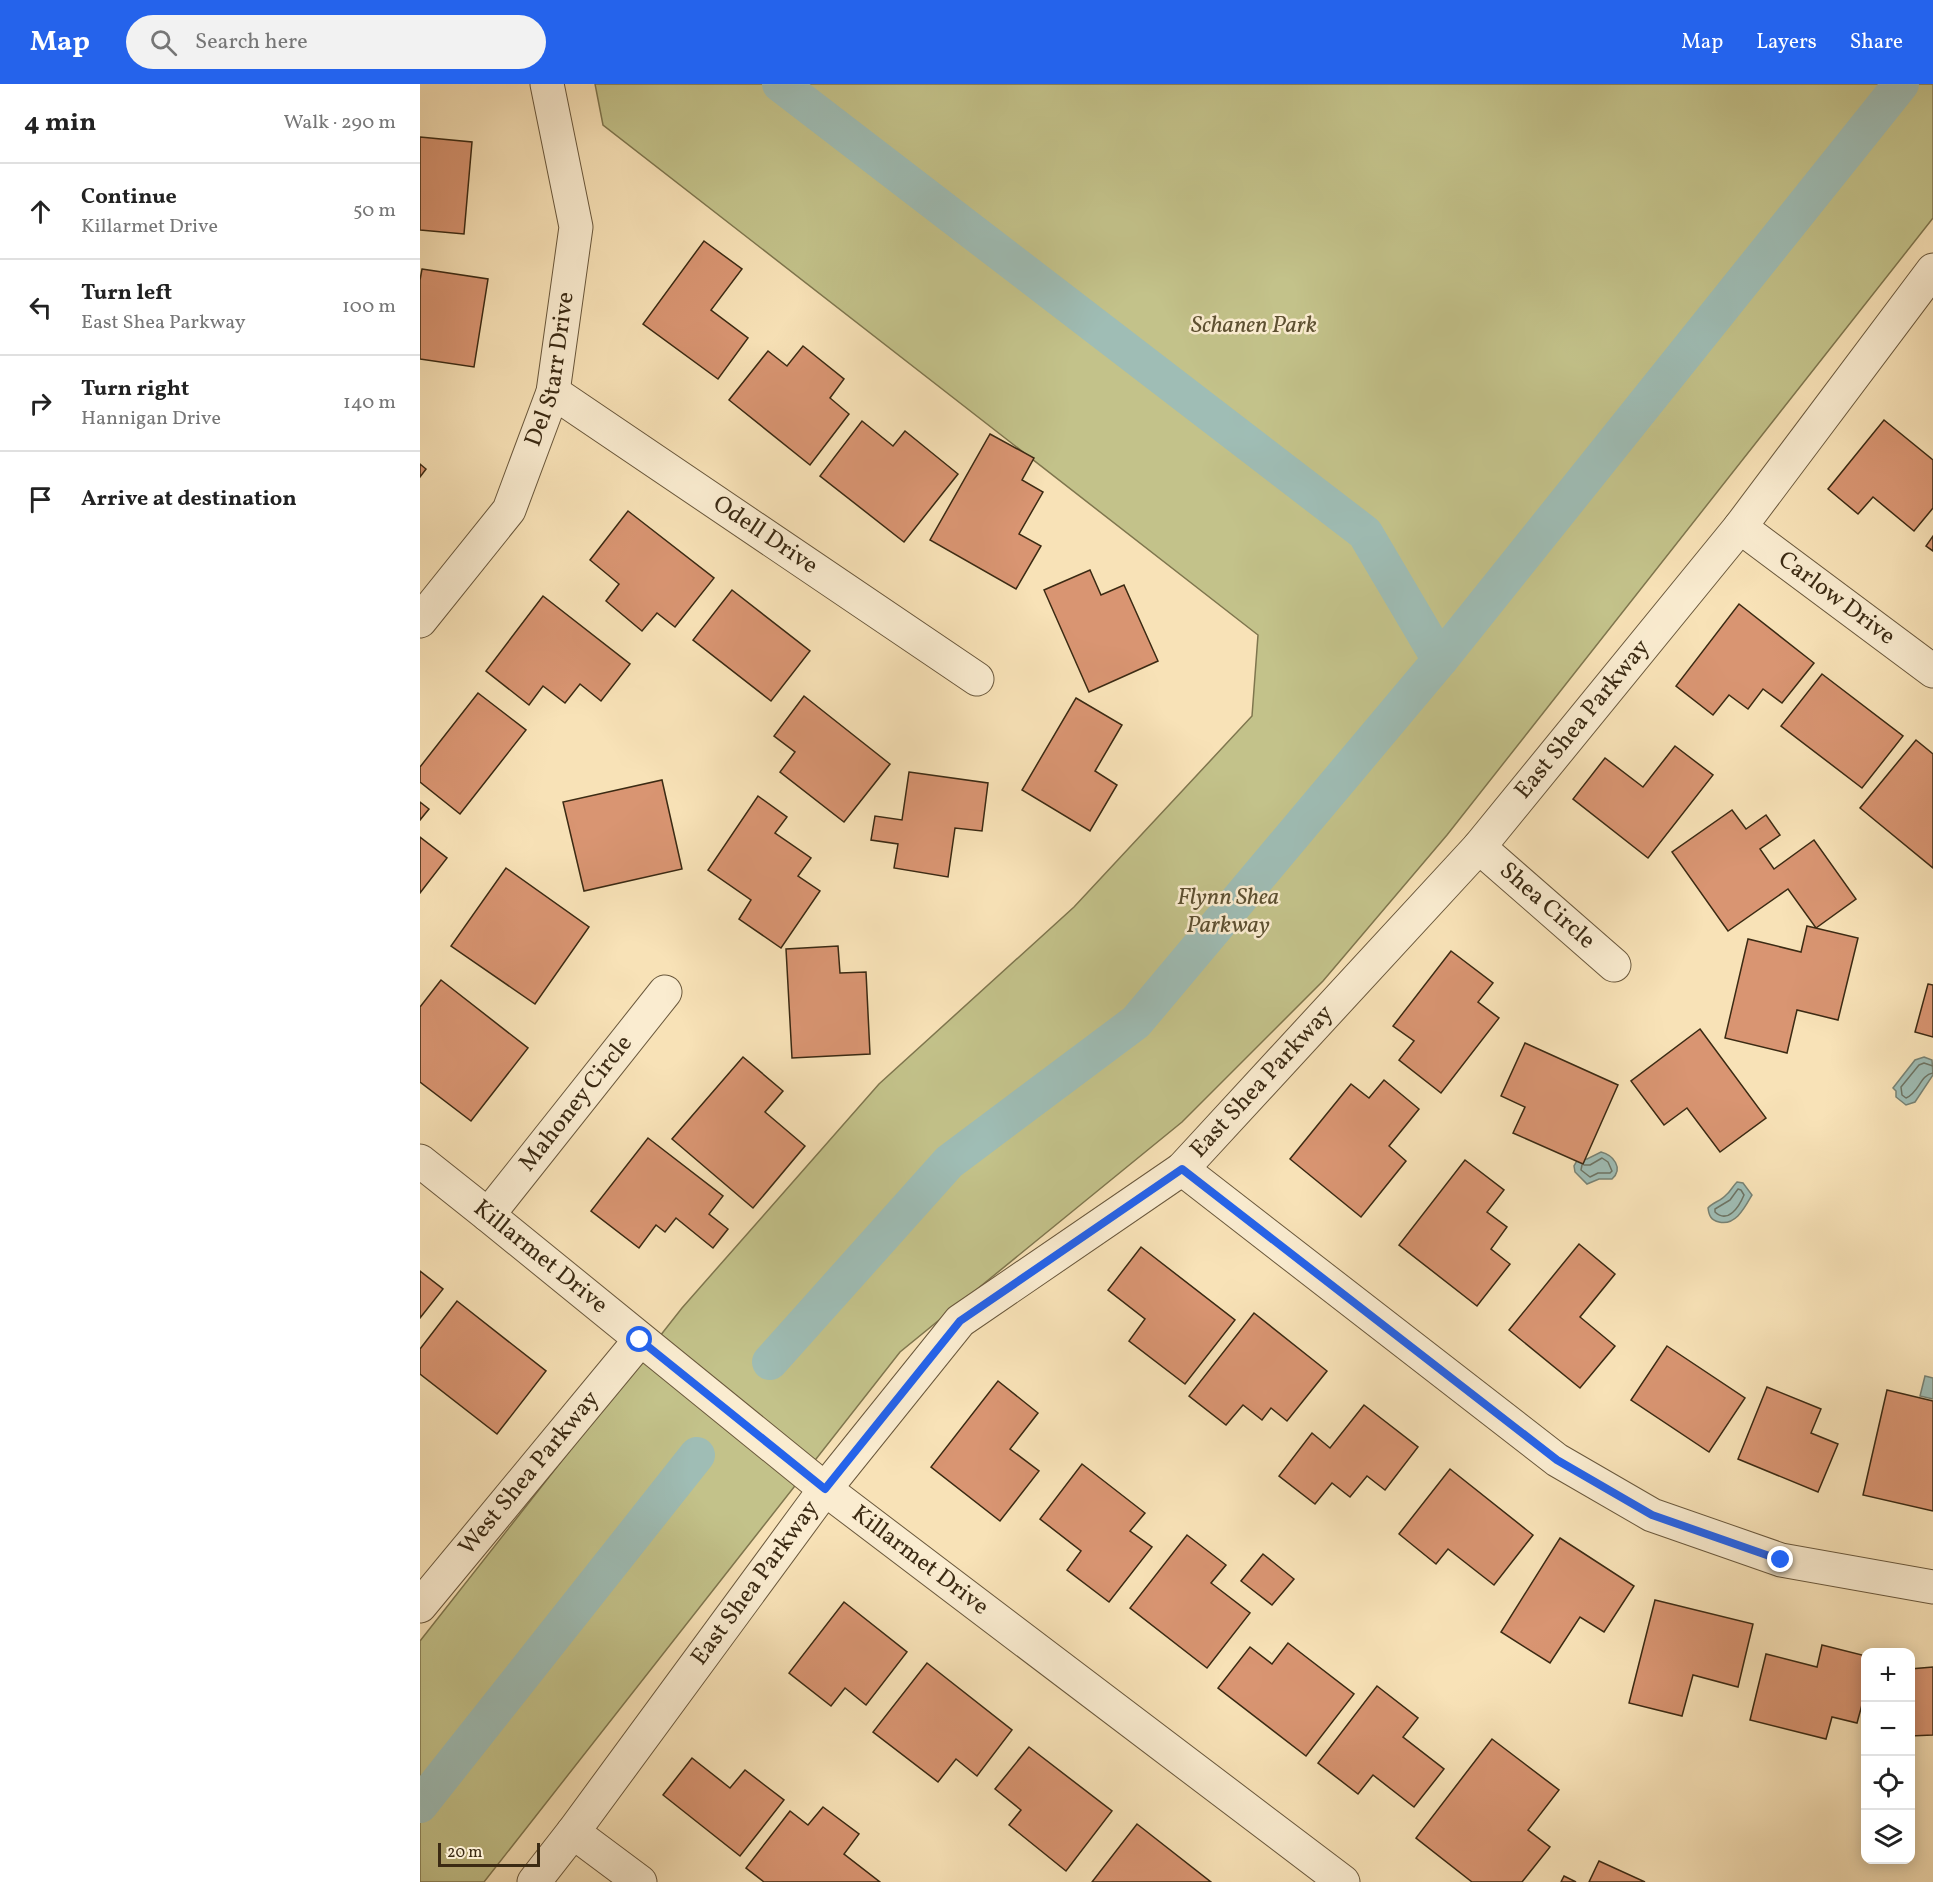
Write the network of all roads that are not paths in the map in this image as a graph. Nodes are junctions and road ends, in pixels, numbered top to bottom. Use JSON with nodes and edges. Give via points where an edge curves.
{"nodes":[{"id":1,"x":547,"y":84,"type":"edge"},
{"id":2,"x":1933,"y":270,"type":"edge"},
{"id":3,"x":554,"y":392,"type":"junction"},
{"id":4,"x":1740,"y":527,"type":"junction"},
{"id":5,"x":420,"y":621,"type":"edge"},
{"id":6,"x":1933,"y":671,"type":"edge"},
{"id":7,"x":977,"y":679,"type":"dead end"},
{"id":8,"x":1479,"y":847,"type":"junction"},
{"id":9,"x":1614,"y":964,"type":"dead end"},
{"id":10,"x":665,"y":992,"type":"dead end"},
{"id":11,"x":420,"y":1161,"type":"edge"},
{"id":12,"x":1182,"y":1169,"type":"junction"},
{"id":13,"x":488,"y":1215,"type":"junction"},
{"id":14,"x":640,"y":1340,"type":"junction"},
{"id":15,"x":825,"y":1489,"type":"junction"},
{"id":16,"x":1933,"y":1587,"type":"edge"},
{"id":17,"x":420,"y":1606,"type":"edge"},
{"id":18,"x":573,"y":1832,"type":"junction"},
{"id":19,"x":534,"y":1882,"type":"edge"},
{"id":20,"x":640,"y":1882,"type":"edge"},
{"id":21,"x":1343,"y":1882,"type":"edge"}],
"edges":[{"from":1,"to":3,"type":"street","name":"Del Starr Drive","via":[[576,227]]},
{"from":2,"to":4,"type":"street","name":"East Shea Parkway"},
{"from":3,"to":5,"type":"street","name":"Del Starr Drive","via":[[509,510]]},
{"from":3,"to":7,"type":"street","name":"Odell Drive"},
{"from":4,"to":6,"type":"street","name":"Carlow Drive"},
{"from":4,"to":8,"type":"street","name":"East Shea Parkway"},
{"from":8,"to":9,"type":"street","name":"Shea Circle"},
{"from":8,"to":12,"type":"street","name":"East Shea Parkway"},
{"from":10,"to":13,"type":"street","name":"Mahoney Circle"},
{"from":11,"to":13,"type":"street","name":"Killarmet Drive"},
{"from":12,"to":15,"type":"street","name":"East Shea Parkway","via":[[960,1321]]},
{"from":12,"to":16,"type":"street","via":[[1557,1460],[1652,1515],[1781,1560]]},
{"from":13,"to":14,"type":"street","name":"Killarmet Drive"},
{"from":14,"to":15,"type":"street","name":"Killarmet Drive"},
{"from":14,"to":17,"type":"street","name":"West Shea Parkway"},
{"from":15,"to":18,"type":"street","name":"East Shea Parkway"},
{"from":15,"to":21,"type":"street","name":"Killarmet Drive"},
{"from":18,"to":19,"type":"street","name":"East Shea Parkway"},
{"from":18,"to":20,"type":"street"}]}
